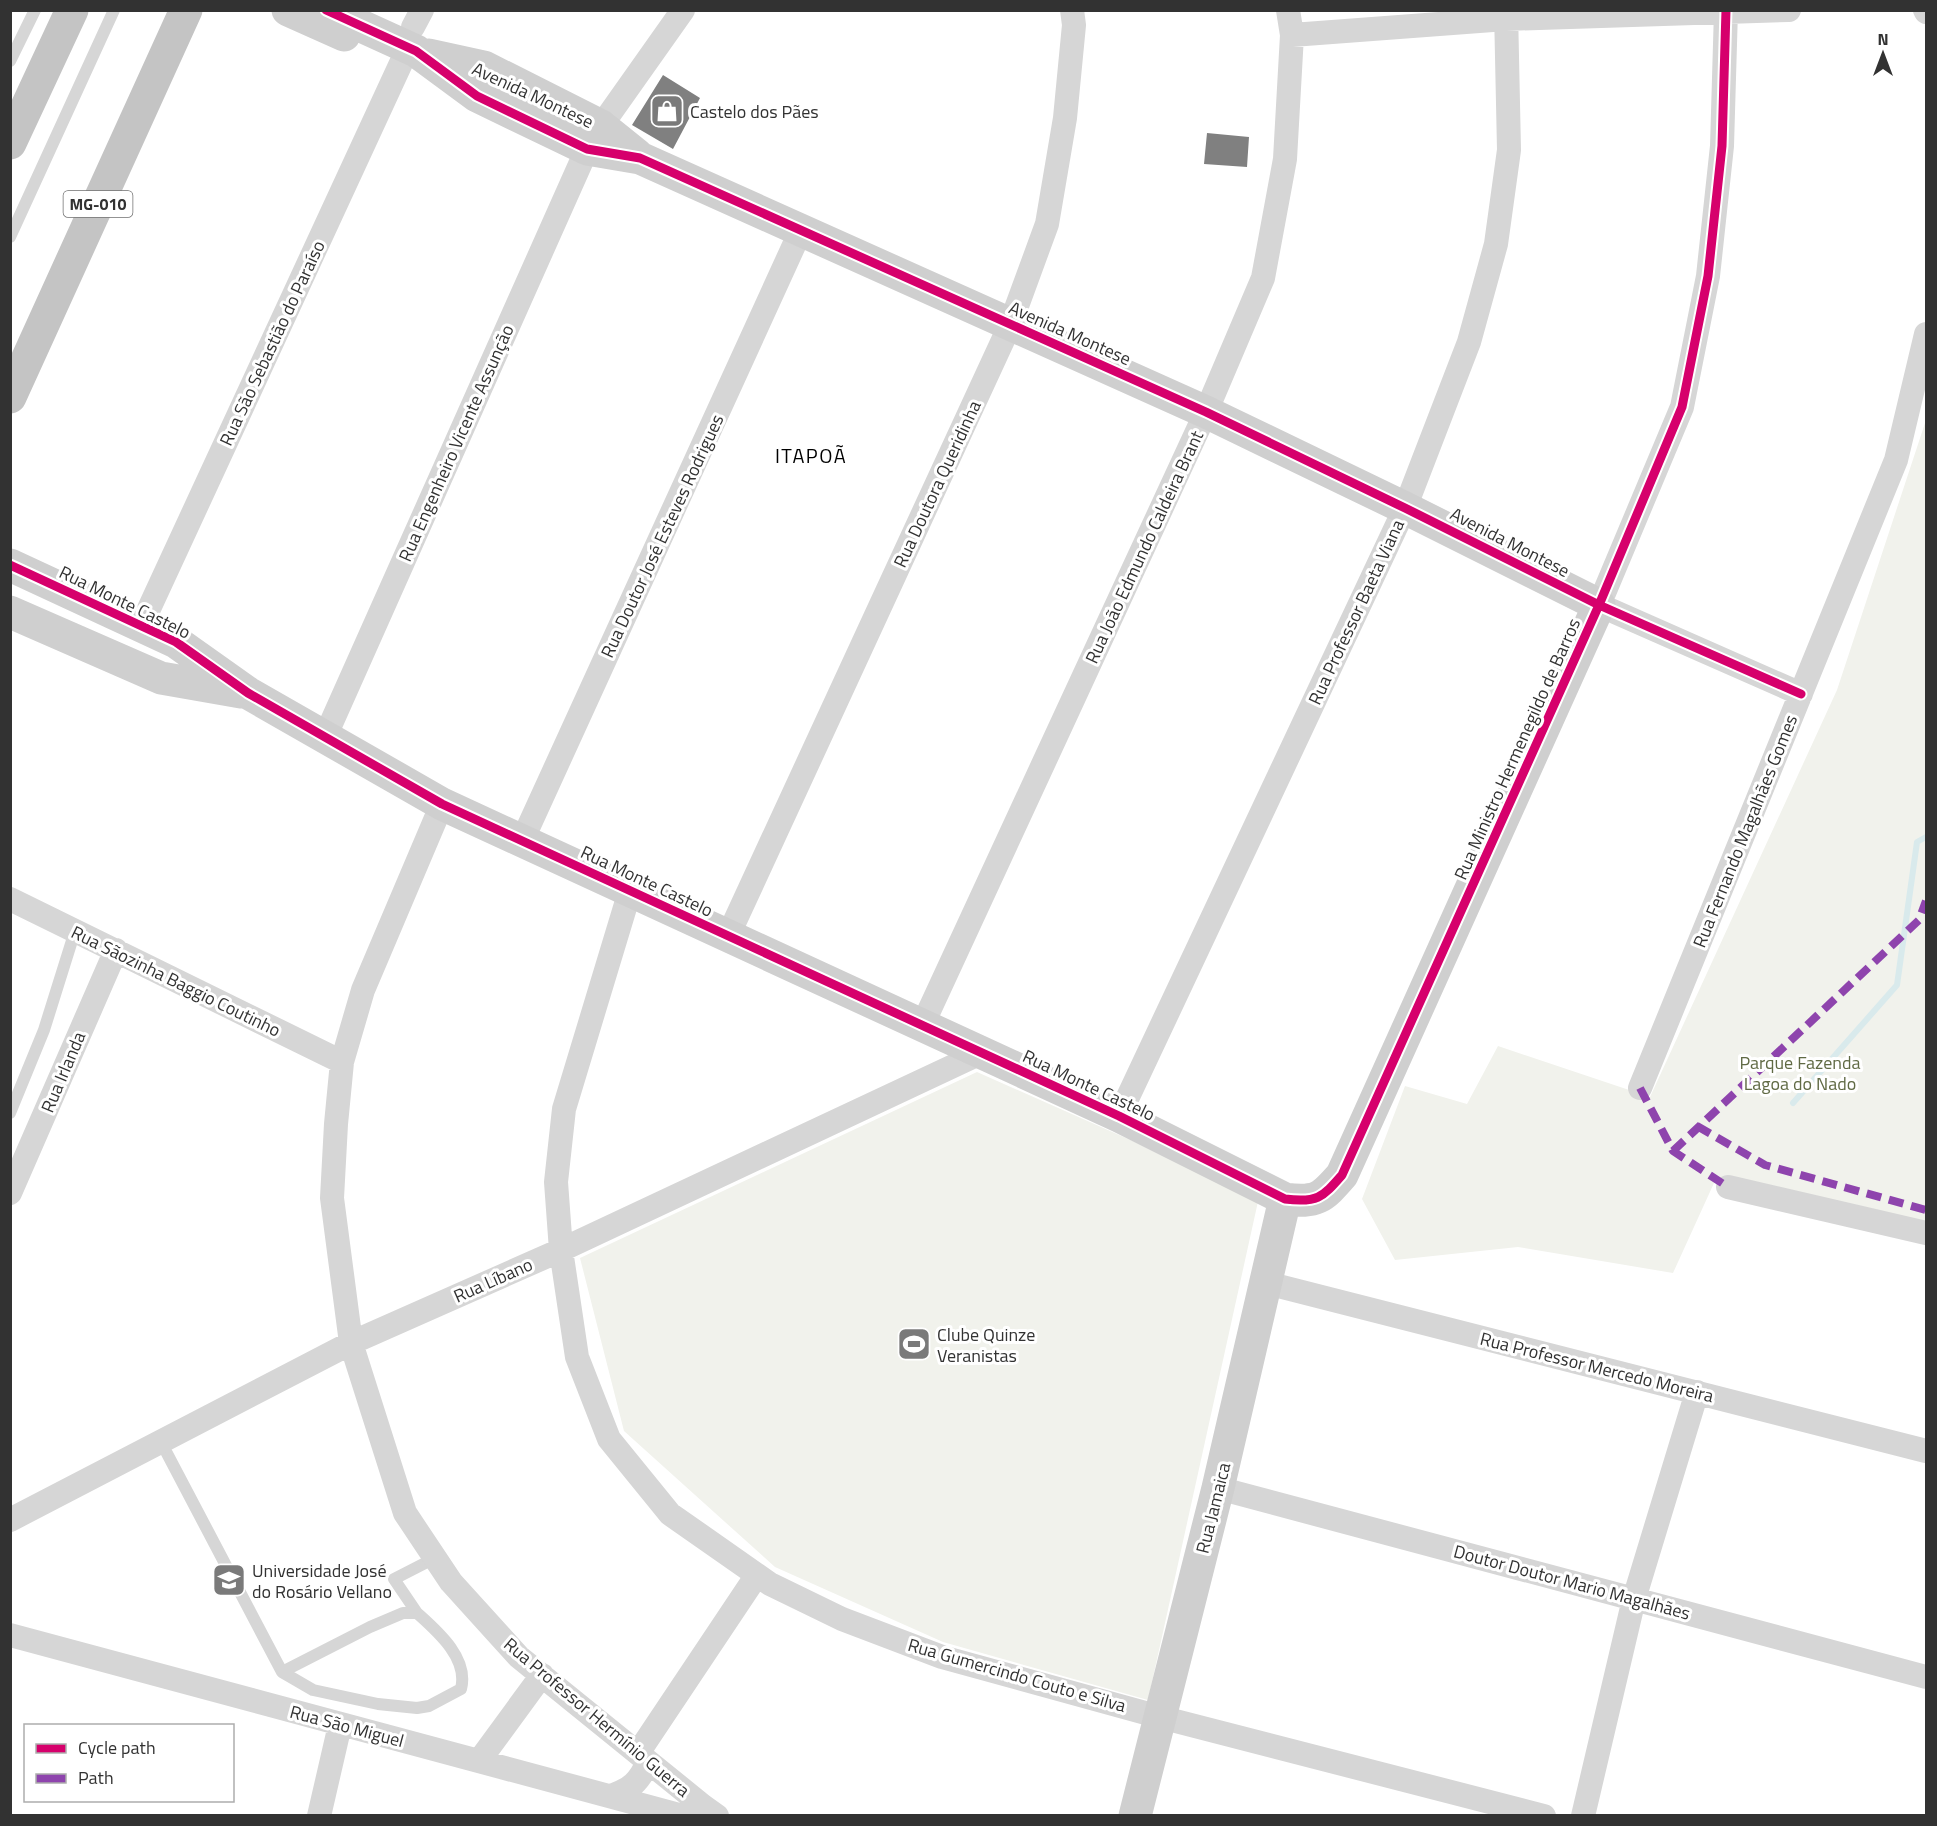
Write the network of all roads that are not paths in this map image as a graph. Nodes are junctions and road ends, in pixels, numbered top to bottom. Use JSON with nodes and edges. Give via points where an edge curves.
{"nodes":[{"id":1,"x":35,"y":10,"type":"edge"},
{"id":2,"x":72,"y":10,"type":"edge"},
{"id":3,"x":114,"y":10,"type":"edge"},
{"id":4,"x":186,"y":10,"type":"edge"},
{"id":5,"x":288,"y":10,"type":"edge"},
{"id":6,"x":326,"y":10,"type":"edge"},
{"id":7,"x":380,"y":10,"type":"edge"},
{"id":8,"x":684,"y":10,"type":"edge"},
{"id":9,"x":1072,"y":10,"type":"edge"},
{"id":10,"x":1288,"y":10,"type":"edge"},
{"id":11,"x":1789,"y":10,"type":"edge"},
{"id":12,"x":1726,"y":11,"type":"edge"},
{"id":13,"x":1506,"y":15,"type":"edge"},
{"id":14,"x":1292,"y":35,"type":"junction"},
{"id":15,"x":412,"y":40,"type":"edge"},
{"id":16,"x":10,"y":61,"type":"edge"},
{"id":17,"x":594,"y":137,"type":"junction"},
{"id":18,"x":10,"y":143,"type":"edge"},
{"id":19,"x":801,"y":230,"type":"junction"},
{"id":20,"x":10,"y":237,"type":"edge"},
{"id":21,"x":1010,"y":325,"type":"junction"},
{"id":22,"x":1926,"y":334,"type":"edge"},
{"id":23,"x":10,"y":397,"type":"edge"},
{"id":24,"x":1206,"y":412,"type":"junction"},
{"id":25,"x":1405,"y":508,"type":"junction"},
{"id":26,"x":10,"y":565,"type":"edge"},
{"id":27,"x":10,"y":591,"type":"edge"},
{"id":28,"x":1599,"y":605,"type":"junction"},
{"id":29,"x":10,"y":612,"type":"edge"},
{"id":30,"x":141,"y":626,"type":"junction"},
{"id":31,"x":248,"y":693,"type":"junction"},
{"id":32,"x":1801,"y":694,"type":"junction"},
{"id":33,"x":325,"y":737,"type":"junction"},
{"id":34,"x":442,"y":804,"type":"junction"},
{"id":35,"x":522,"y":841,"type":"junction"},
{"id":36,"x":630,"y":891,"type":"junction"},
{"id":37,"x":10,"y":899,"type":"edge"},
{"id":38,"x":75,"y":931,"type":"junction"},
{"id":39,"x":728,"y":936,"type":"junction"},
{"id":40,"x":116,"y":950,"type":"junction"},
{"id":41,"x":922,"y":1026,"type":"junction"},
{"id":42,"x":981,"y":1053,"type":"junction"},
{"id":43,"x":342,"y":1062,"type":"junction"},
{"id":44,"x":1640,"y":1088,"type":"dead end"},
{"id":45,"x":10,"y":1113,"type":"edge"},
{"id":46,"x":1119,"y":1116,"type":"junction"},
{"id":47,"x":1728,"y":1187,"type":"dead end"},
{"id":48,"x":10,"y":1193,"type":"edge"},
{"id":49,"x":1286,"y":1199,"type":"junction"},
{"id":50,"x":1926,"y":1233,"type":"edge"},
{"id":51,"x":561,"y":1250,"type":"junction"},
{"id":52,"x":1267,"y":1283,"type":"junction"},
{"id":53,"x":351,"y":1342,"type":"junction"},
{"id":54,"x":1697,"y":1392,"type":"junction"},
{"id":55,"x":161,"y":1442,"type":"junction"},
{"id":56,"x":1926,"y":1451,"type":"edge"},
{"id":57,"x":1218,"y":1488,"type":"junction"},
{"id":58,"x":10,"y":1520,"type":"edge"},
{"id":59,"x":435,"y":1558,"type":"junction"},
{"id":60,"x":757,"y":1575,"type":"junction"},
{"id":61,"x":1634,"y":1599,"type":"junction"},
{"id":62,"x":417,"y":1613,"type":"junction"},
{"id":63,"x":13,"y":1632,"type":"edge"},
{"id":64,"x":282,"y":1672,"type":"junction"},
{"id":65,"x":542,"y":1675,"type":"junction"},
{"id":66,"x":1926,"y":1677,"type":"edge"},
{"id":67,"x":1160,"y":1717,"type":"junction"},
{"id":68,"x":340,"y":1725,"type":"junction"},
{"id":69,"x":643,"y":1757,"type":"junction"},
{"id":70,"x":479,"y":1761,"type":"junction"},
{"id":71,"x":611,"y":1796,"type":"junction"},
{"id":72,"x":319,"y":1815,"type":"edge"},
{"id":73,"x":683,"y":1815,"type":"edge"},
{"id":74,"x":717,"y":1815,"type":"edge"},
{"id":75,"x":1135,"y":1815,"type":"edge"},
{"id":76,"x":1544,"y":1815,"type":"edge"},
{"id":77,"x":1583,"y":1815,"type":"edge"}],
"edges":[{"from":1,"to":16,"type":"lane"},
{"from":2,"to":18,"type":"highway"},
{"from":3,"to":20,"type":"lane"},
{"from":4,"to":23,"type":"highway","number":"MG-010"},
{"from":5,"to":15,"type":"street"},
{"from":6,"to":15,"type":"street"},
{"from":7,"to":15,"type":"street"},
{"from":8,"to":17,"type":"street","name":"Rua Engenheiro Vicente Assunção"},
{"from":9,"to":21,"type":"street","name":"Rua Doutora Queridinha","via":[[1065,118],[1047,224]]},
{"from":10,"to":14,"type":"street","name":"Rua João Edmundo Caldeira Brant"},
{"from":11,"to":12,"type":"street"},
{"from":12,"to":13,"type":"street"},
{"from":12,"to":28,"type":"street","name":"Rua Ministro Hermenegildo de Barros","via":[[1722,146],[1710,264],[1682,407]]},
{"from":13,"to":14,"type":"street"},
{"from":13,"to":25,"type":"street","name":"Rua Professor Baeta Viana","via":[[1509,150],[1496,244],[1469,342]]},
{"from":14,"to":24,"type":"street","name":"Rua João Edmundo Caldeira Brant","via":[[1286,159],[1263,278]]},
{"from":15,"to":17,"type":"street","name":"Avenida Montese","via":[[480,82]]},
{"from":15,"to":30,"type":"street","name":"Rua São Sebastião do Paraíso"},
{"from":17,"to":19,"type":"street","name":"Avenida Montese"},
{"from":17,"to":33,"type":"street","name":"Rua Engenheiro Vicente Assunção"},
{"from":19,"to":21,"type":"street","name":"Avenida Montese"},
{"from":19,"to":35,"type":"street","name":"Rua Doutor José Esteves Rodrigues"},
{"from":21,"to":24,"type":"street","name":"Avenida Montese"},
{"from":21,"to":39,"type":"street","name":"Rua Doutora Queridinha"},
{"from":22,"to":32,"type":"street","name":"Rua Fernando Magalhães Gomes","via":[[1896,460]]},
{"from":24,"to":25,"type":"street","name":"Avenida Montese"},
{"from":24,"to":41,"type":"street","name":"Rua João Edmundo Caldeira Brant"},
{"from":25,"to":28,"type":"street","name":"Avenida Montese"},
{"from":25,"to":46,"type":"street","name":"Rua Professor Baeta Viana"},
{"from":26,"to":30,"type":"street","name":"Rua Monte Castelo"},
{"from":27,"to":31,"type":"street"},
{"from":28,"to":32,"type":"street","name":"Avenida Montese"},
{"from":28,"to":49,"type":"street","name":"Rua Ministro Hermenegildo de Barros","via":[[1342,1175],[1327,1193],[1308,1202]]},
{"from":29,"to":31,"type":"street","name":"Rua Monte Castelo","via":[[161,678]]},
{"from":30,"to":31,"type":"street","name":"Rua Monte Castelo","via":[[176,642]]},
{"from":31,"to":33,"type":"street","name":"Rua Monte Castelo"},
{"from":32,"to":44,"type":"street","name":"Rua Fernando Magalhães Gomes"},
{"from":33,"to":34,"type":"street","name":"Rua Monte Castelo"},
{"from":34,"to":35,"type":"street","name":"Rua Monte Castelo"},
{"from":34,"to":43,"type":"street","name":"Rua Professor Hermínio Guerra","via":[[363,990]]},
{"from":35,"to":36,"type":"street","name":"Rua Monte Castelo"},
{"from":36,"to":39,"type":"street","name":"Rua Monte Castelo"},
{"from":36,"to":51,"type":"street","name":"Rua Gumercindo Couto e Silva","via":[[564,1109],[556,1182]]},
{"from":37,"to":38,"type":"street","name":"Rua Sãozinha Baggio Coutinho"},
{"from":38,"to":40,"type":"street","name":"Rua Sãozinha Baggio Coutinho"},
{"from":38,"to":45,"type":"lane","via":[[44,1030]]},
{"from":39,"to":41,"type":"street","name":"Rua Monte Castelo"},
{"from":40,"to":43,"type":"street","name":"Rua Sãozinha Baggio Coutinho"},
{"from":40,"to":48,"type":"street","name":"Rua Irlanda"},
{"from":41,"to":42,"type":"street","name":"Rua Monte Castelo"},
{"from":42,"to":46,"type":"street","name":"Rua Monte Castelo"},
{"from":42,"to":51,"type":"street","name":"Rua Líbano"},
{"from":43,"to":53,"type":"street","name":"Rua Professor Hermínio Guerra","via":[[332,1198]]},
{"from":46,"to":49,"type":"street","name":"Rua Monte Castelo"},
{"from":47,"to":50,"type":"street"},
{"from":49,"to":52,"type":"street","name":"Rua Jamaica"},
{"from":51,"to":53,"type":"street","name":"Rua Líbano"},
{"from":51,"to":60,"type":"street","name":"Rua Gumercindo Couto e Silva","via":[[577,1357],[609,1439],[670,1514]]},
{"from":52,"to":54,"type":"street","name":"Rua Professor Mercedo Moreira"},
{"from":52,"to":57,"type":"street","name":"Rua Jamaica"},
{"from":53,"to":55,"type":"street","name":"Rua Líbano"},
{"from":53,"to":59,"type":"street","name":"Rua Professor Hermínio Guerra","via":[[405,1513]]},
{"from":54,"to":56,"type":"street","name":"Rua Professor Mercedo Moreira"},
{"from":54,"to":61,"type":"street"},
{"from":55,"to":58,"type":"street","name":"Rua Líbano"},
{"from":55,"to":64,"type":"lane"},
{"from":57,"to":61,"type":"street","name":"Doutor Doutor Mario Magalhães"},
{"from":57,"to":67,"type":"street","name":"Rua Jamaica"},
{"from":59,"to":62,"type":"lane","via":[[394,1579]]},
{"from":59,"to":65,"type":"street","name":"Rua Professor Hermínio Guerra","via":[[458,1591],[519,1657]]},
{"from":60,"to":67,"type":"street","name":"Rua Gumercindo Couto e Silva","via":[[842,1619],[942,1657]]},
{"from":60,"to":69,"type":"street"},
{"from":61,"to":66,"type":"street","name":"Doutor Doutor Mario Magalhães"},
{"from":61,"to":77,"type":"street"},
{"from":62,"to":64,"type":"lane","via":[[403,1613],[370,1627]]},
{"from":62,"to":64,"type":"lane","via":[[439,1633],[459,1662],[462,1684],[461,1689],[429,1706],[378,1704],[313,1690]]},
{"from":63,"to":68,"type":"street","name":"Rua São Miguel"},
{"from":65,"to":69,"type":"street","name":"Rua Professor Hermínio Guerra"},
{"from":65,"to":70,"type":"street"},
{"from":67,"to":75,"type":"street","name":"Rua Jamaica"},
{"from":67,"to":76,"type":"street","name":"Rua Gumercindo Couto e Silva"},
{"from":68,"to":70,"type":"street","name":"Rua São Miguel"},
{"from":68,"to":72,"type":"street"},
{"from":69,"to":71,"type":"street","via":[[643,1773],[630,1789]]},
{"from":69,"to":74,"type":"street","name":"Rua Professor Hermínio Guerra"},
{"from":70,"to":71,"type":"street","name":"Rua São Miguel"},
{"from":71,"to":73,"type":"street","name":"Rua São Miguel"}]}
